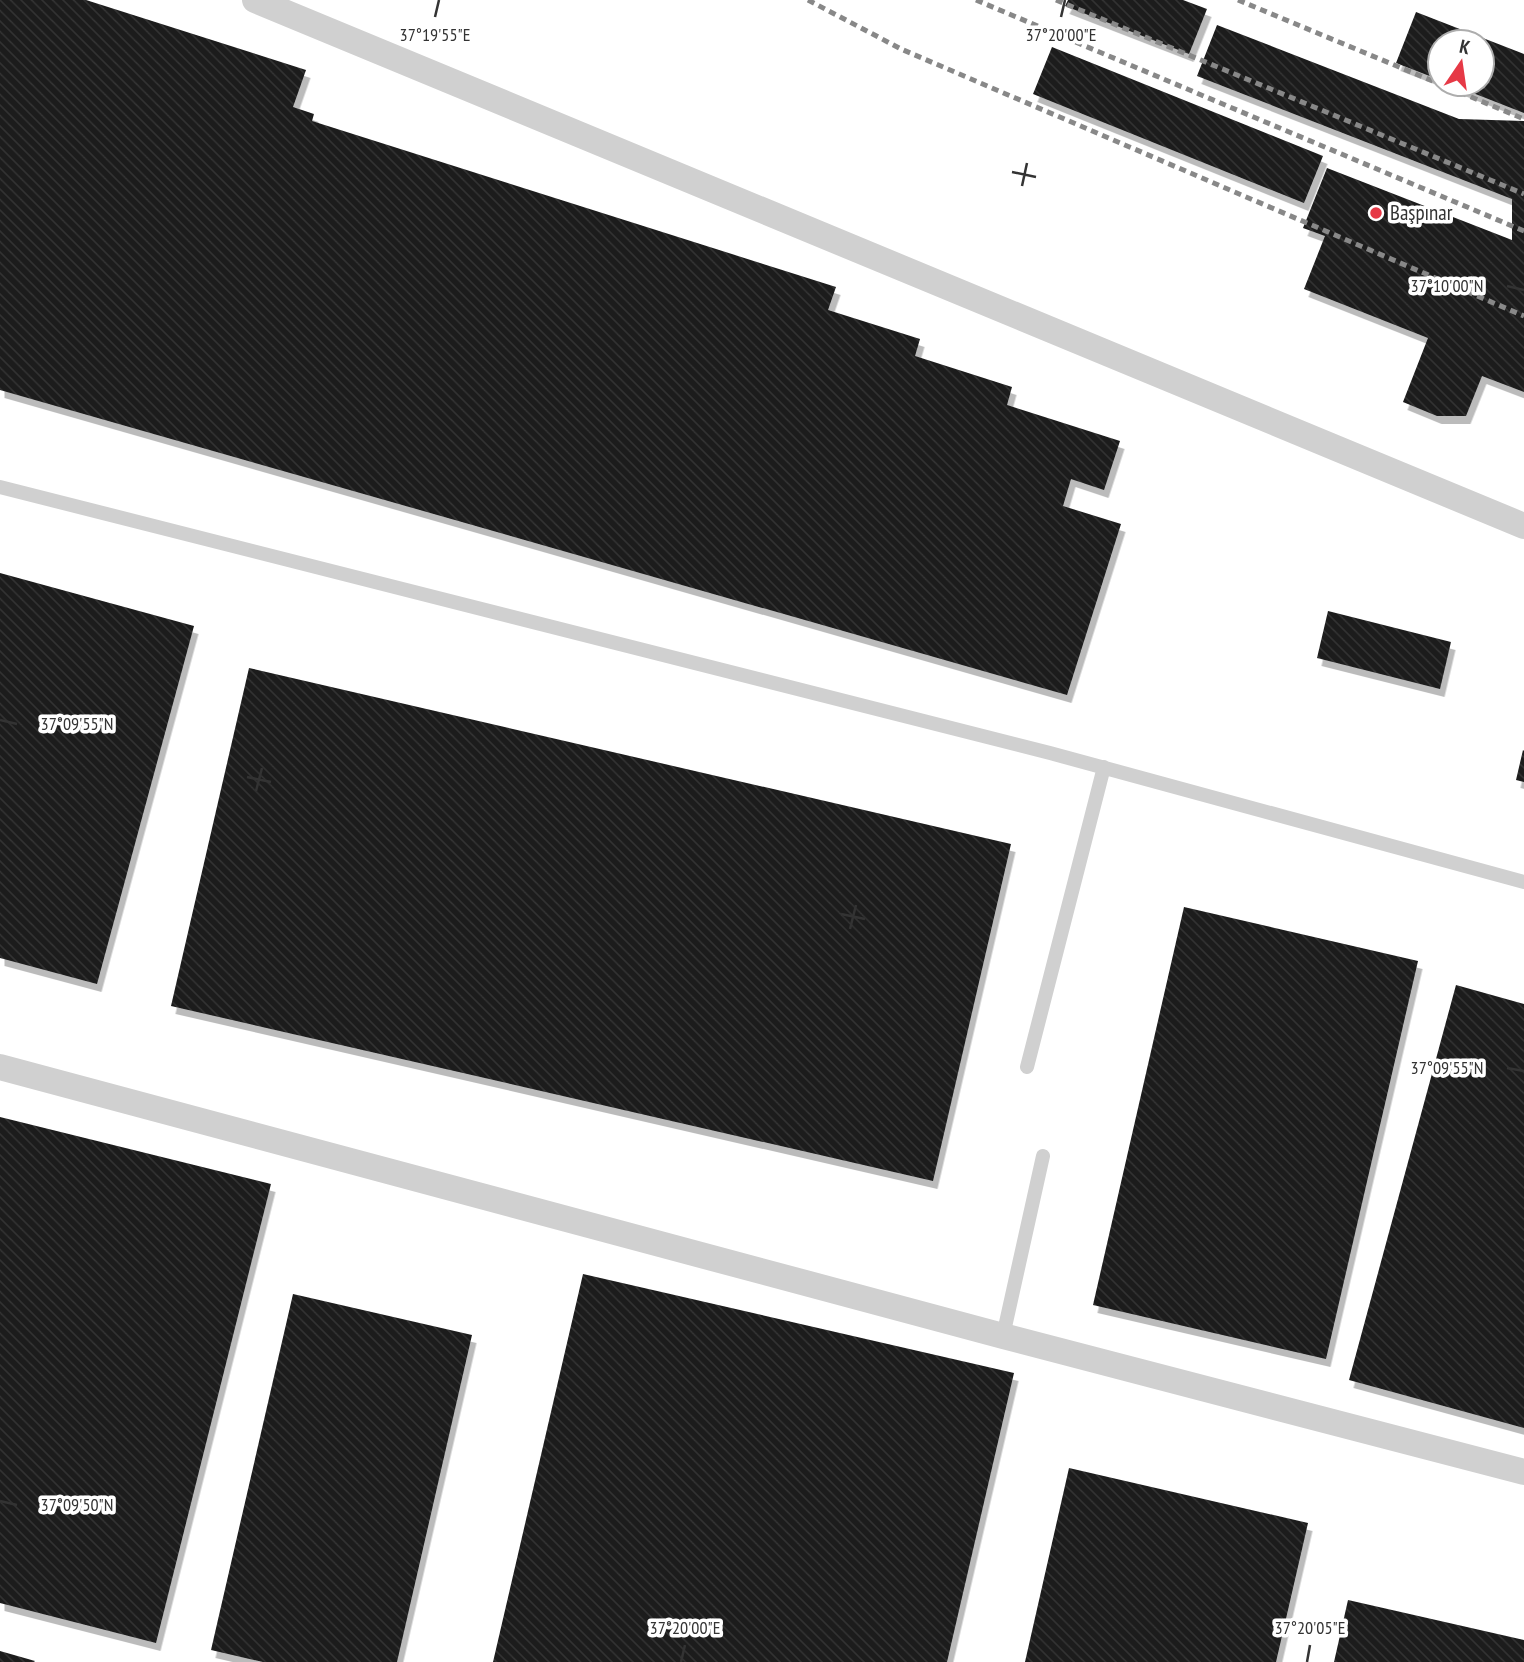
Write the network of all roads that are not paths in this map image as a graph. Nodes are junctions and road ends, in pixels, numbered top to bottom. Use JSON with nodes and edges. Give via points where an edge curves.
{"nodes":[{"id":1,"x":255,"y":0,"type":"edge"},
{"id":2,"x":0,"y":487,"type":"edge"},
{"id":3,"x":1524,"y":526,"type":"edge"},
{"id":4,"x":1104,"y":767,"type":"junction"},
{"id":5,"x":1524,"y":883,"type":"edge"},
{"id":6,"x":0,"y":1067,"type":"edge"},
{"id":7,"x":1027,"y":1067,"type":"dead end"},
{"id":8,"x":1043,"y":1156,"type":"dead end"},
{"id":9,"x":1003,"y":1336,"type":"junction"},
{"id":10,"x":1524,"y":1472,"type":"edge"}],
"edges":[{"from":1,"to":3,"type":"street"},
{"from":2,"to":4,"type":"lane"},
{"from":4,"to":5,"type":"lane"},
{"from":4,"to":7,"type":"lane"},
{"from":6,"to":9,"type":"street"},
{"from":8,"to":9,"type":"lane"},
{"from":9,"to":10,"type":"street"}]}
